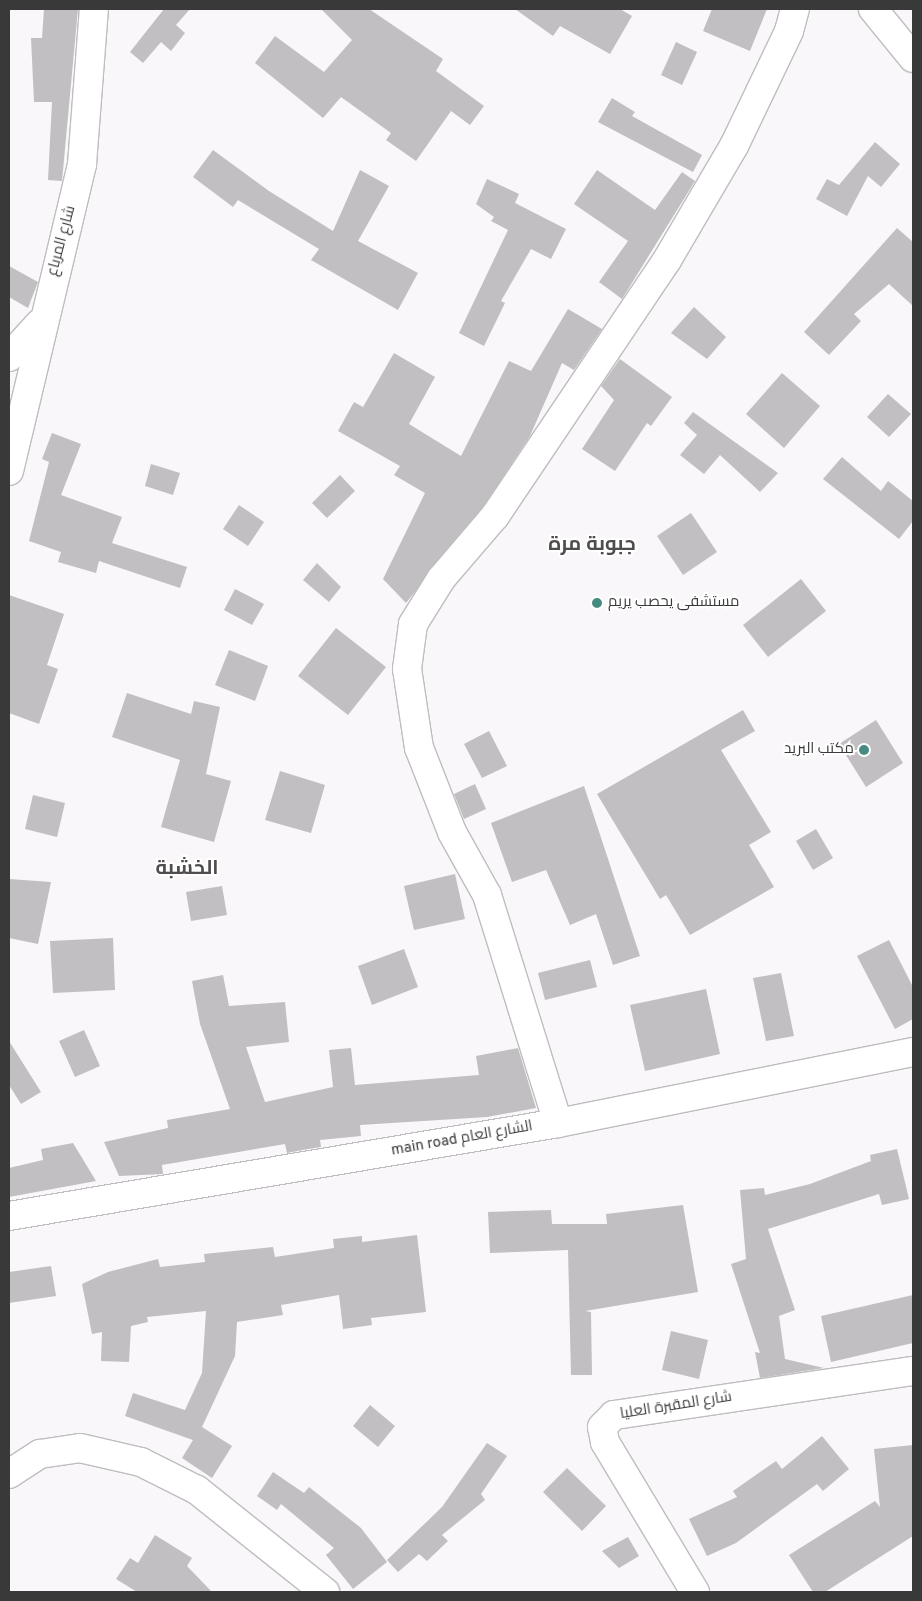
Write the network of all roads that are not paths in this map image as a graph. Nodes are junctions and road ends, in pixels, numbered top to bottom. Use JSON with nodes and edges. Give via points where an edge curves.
{"nodes":[{"id":1,"x":94,"y":9,"type":"edge"},
{"id":2,"x":795,"y":9,"type":"edge"},
{"id":3,"x":873,"y":9,"type":"edge"},
{"id":4,"x":913,"y":58,"type":"edge"},
{"id":5,"x":41,"y":322,"type":"junction"},
{"id":6,"x":9,"y":357,"type":"edge"},
{"id":7,"x":9,"y":471,"type":"edge"},
{"id":8,"x":913,"y":1052,"type":"edge"},
{"id":9,"x":558,"y":1123,"type":"junction"},
{"id":10,"x":9,"y":1216,"type":"edge"},
{"id":11,"x":913,"y":1371,"type":"edge"},
{"id":12,"x":9,"y":1474,"type":"edge"},
{"id":13,"x":260,"y":1544,"type":"junction"},
{"id":14,"x":308,"y":1592,"type":"edge"},
{"id":15,"x":325,"y":1592,"type":"edge"},
{"id":16,"x":695,"y":1592,"type":"edge"}],
"edges":[{"from":1,"to":5,"type":"street","name":"شارع المرباع","via":[[82,164]]},
{"from":2,"to":9,"type":"street","via":[[789,31],[734,146],[667,260],[495,516],[442,579],[413,624],[407,669],[419,748],[452,832],[487,896]]},
{"from":3,"to":4,"type":"street"},
{"from":5,"to":6,"type":"street"},
{"from":5,"to":7,"type":"street","name":"شارع المرباع"},
{"from":8,"to":9,"type":"street","name":"main road الشارع العام"},
{"from":9,"to":10,"type":"street","name":"main road الشارع العام"},
{"from":11,"to":16,"type":"street","name":"شارع المقبرة العليا","via":[[614,1415],[602,1427],[605,1442]]},
{"from":12,"to":13,"type":"street","via":[[40,1454],[80,1448],[141,1462],[197,1490]]},
{"from":13,"to":14,"type":"street"},
{"from":13,"to":15,"type":"street"}]}
